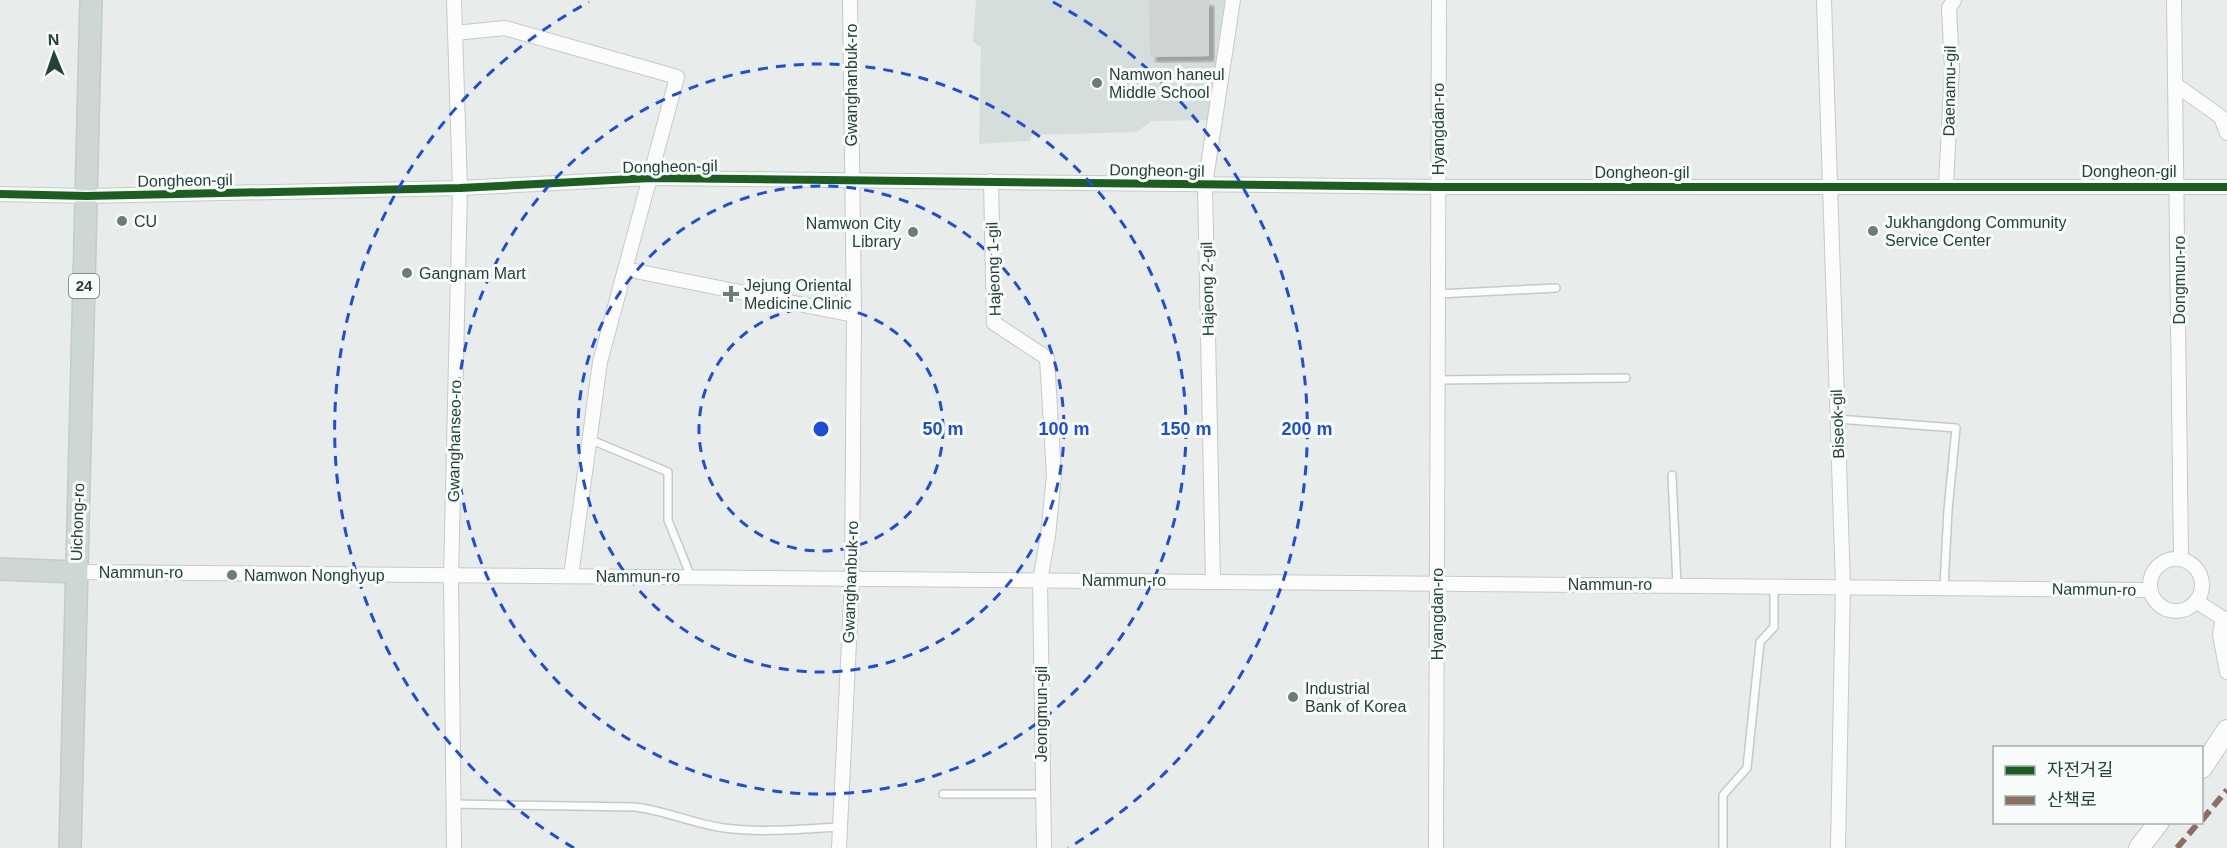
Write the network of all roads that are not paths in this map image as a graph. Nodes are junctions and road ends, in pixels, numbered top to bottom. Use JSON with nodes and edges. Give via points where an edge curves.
{"nodes":[{"id":1,"x":91,"y":0,"type":"edge"},
{"id":2,"x":454,"y":0,"type":"edge"},
{"id":3,"x":850,"y":0,"type":"edge"},
{"id":4,"x":1233,"y":0,"type":"edge"},
{"id":5,"x":1439,"y":0,"type":"edge"},
{"id":6,"x":1824,"y":0,"type":"edge"},
{"id":7,"x":1954,"y":0,"type":"edge"},
{"id":8,"x":2174,"y":0,"type":"edge"},
{"id":9,"x":455,"y":33,"type":"junction"},
{"id":10,"x":2176,"y":85,"type":"junction"},
{"id":11,"x":2224,"y":117,"type":"edge"},
{"id":12,"x":2227,"y":133,"type":"edge"},
{"id":13,"x":651,"y":178,"type":"junction"},
{"id":14,"x":851,"y":180,"type":"junction"},
{"id":15,"x":991,"y":181,"type":"junction"},
{"id":16,"x":1205,"y":185,"type":"junction"},
{"id":17,"x":1828,"y":185,"type":"junction"},
{"id":18,"x":1946,"y":185,"type":"junction"},
{"id":19,"x":2178,"y":185,"type":"junction"},
{"id":20,"x":1438,"y":187,"type":"junction"},
{"id":21,"x":2227,"y":187,"type":"edge"},
{"id":22,"x":460,"y":188,"type":"junction"},
{"id":23,"x":0,"y":195,"type":"edge"},
{"id":24,"x":86,"y":196,"type":"junction"},
{"id":25,"x":625,"y":269,"type":"junction"},
{"id":26,"x":1556,"y":288,"type":"dead end"},
{"id":27,"x":1438,"y":294,"type":"junction"},
{"id":28,"x":854,"y":315,"type":"junction"},
{"id":29,"x":1626,"y":378,"type":"dead end"},
{"id":30,"x":1437,"y":380,"type":"junction"},
{"id":31,"x":1837,"y":419,"type":"junction"},
{"id":32,"x":589,"y":439,"type":"junction"},
{"id":33,"x":1672,"y":476,"type":"dead end"},
{"id":34,"x":2181,"y":559,"type":"junction"},
{"id":35,"x":0,"y":569,"type":"edge"},
{"id":36,"x":76,"y":572,"type":"junction"},
{"id":37,"x":571,"y":576,"type":"junction"},
{"id":38,"x":452,"y":577,"type":"junction"},
{"id":39,"x":691,"y":577,"type":"junction"},
{"id":40,"x":852,"y":580,"type":"junction"},
{"id":41,"x":1040,"y":580,"type":"junction"},
{"id":42,"x":1214,"y":581,"type":"junction"},
{"id":43,"x":1437,"y":583,"type":"junction"},
{"id":44,"x":1677,"y":585,"type":"junction"},
{"id":45,"x":1774,"y":586,"type":"junction"},
{"id":46,"x":1843,"y":586,"type":"junction"},
{"id":47,"x":1944,"y":587,"type":"junction"},
{"id":48,"x":2150,"y":590,"type":"junction"},
{"id":49,"x":2196,"y":601,"type":"junction"},
{"id":50,"x":2226,"y":618,"type":"edge"},
{"id":51,"x":2227,"y":672,"type":"edge"},
{"id":52,"x":2227,"y":730,"type":"edge"},
{"id":53,"x":2203,"y":766,"type":"edge"},
{"id":54,"x":943,"y":794,"type":"dead end"},
{"id":55,"x":1041,"y":794,"type":"junction"},
{"id":56,"x":452,"y":804,"type":"junction"},
{"id":57,"x":2157,"y":824,"type":"edge"},
{"id":58,"x":839,"y":827,"type":"junction"},
{"id":59,"x":70,"y":848,"type":"edge"},
{"id":60,"x":454,"y":848,"type":"edge"},
{"id":61,"x":839,"y":848,"type":"edge"},
{"id":62,"x":1044,"y":848,"type":"edge"},
{"id":63,"x":1436,"y":848,"type":"edge"},
{"id":64,"x":1723,"y":848,"type":"edge"},
{"id":65,"x":1838,"y":848,"type":"edge"},
{"id":66,"x":2139,"y":848,"type":"edge"}],
"edges":[{"from":1,"to":24,"type":"main road","name":"Uichong-ro","number":"24"},
{"from":2,"to":9,"type":"street","name":"Gwanghanseo-ro"},
{"from":3,"to":14,"type":"street","name":"Gwanghanbuk-ro"},
{"from":4,"to":16,"type":"street","name":"Hajeong 2-gil"},
{"from":5,"to":20,"type":"street","name":"Hyangdan-ro"},
{"from":6,"to":17,"type":"street","name":"Biseok-gil"},
{"from":7,"to":18,"type":"street","name":"Daenamu-gil","via":[[1949,8],[1952,68]]},
{"from":8,"to":10,"type":"street","name":"Dongmun-ro"},
{"from":9,"to":13,"type":"street","name":"Dongheon-gil","via":[[505,28],[677,77]]},
{"from":9,"to":22,"type":"street","name":"Gwanghanseo-ro"},
{"from":10,"to":11,"type":"street"},
{"from":10,"to":19,"type":"street","name":"Dongmun-ro"},
{"from":11,"to":12,"type":"street"},
{"from":13,"to":14,"type":"street","name":"Dongheon-gil"},
{"from":13,"to":22,"type":"street","name":"Dongheon-gil"},
{"from":13,"to":25,"type":"street","name":"Nammun-ro"},
{"from":14,"to":15,"type":"street","name":"Dongheon-gil"},
{"from":14,"to":28,"type":"street","name":"Gwanghanbuk-ro"},
{"from":15,"to":16,"type":"street","name":"Dongheon-gil"},
{"from":15,"to":41,"type":"street","name":"Hajeong 1-gil","via":[[994,323],[1047,358],[1054,476]]},
{"from":16,"to":20,"type":"street","name":"Dongheon-gil"},
{"from":16,"to":42,"type":"street","name":"Hajeong 2-gil"},
{"from":17,"to":18,"type":"street","name":"Dongheon-gil"},
{"from":17,"to":20,"type":"street","name":"Dongheon-gil"},
{"from":17,"to":31,"type":"street","name":"Biseok-gil"},
{"from":18,"to":19,"type":"street","name":"Dongheon-gil"},
{"from":19,"to":21,"type":"street","name":"Dongheon-gil"},
{"from":19,"to":34,"type":"street","name":"Dongmun-ro"},
{"from":20,"to":27,"type":"street","name":"Hyangdan-ro"},
{"from":22,"to":24,"type":"street","name":"Dongheon-gil"},
{"from":22,"to":38,"type":"street","name":"Gwanghanseo-ro"},
{"from":23,"to":24,"type":"street"},
{"from":24,"to":36,"type":"main road","name":"Uichong-ro","number":"24"},
{"from":25,"to":28,"type":"street"},
{"from":25,"to":32,"type":"street","name":"Nammun-ro","via":[[600,362]]},
{"from":26,"to":27,"type":"lane"},
{"from":27,"to":30,"type":"street","name":"Hyangdan-ro"},
{"from":28,"to":40,"type":"street","name":"Gwanghanbuk-ro"},
{"from":29,"to":30,"type":"lane"},
{"from":30,"to":43,"type":"street","name":"Hyangdan-ro"},
{"from":31,"to":46,"type":"street","name":"Biseok-gil"},
{"from":31,"to":47,"type":"lane","via":[[1956,428]]},
{"from":32,"to":37,"type":"street","name":"Nammun-ro"},
{"from":32,"to":39,"type":"lane","via":[[668,472],[668,520]]},
{"from":33,"to":44,"type":"lane","name":"Nammun-ro"},
{"from":34,"to":48,"type":"street","via":[[2157,567]]},
{"from":34,"to":49,"type":"street","via":[[2200,574],[2201,590]]},
{"from":35,"to":36,"type":"main road","name":"Nammun-ro"},
{"from":36,"to":38,"type":"street","name":"Nammun-ro"},
{"from":36,"to":59,"type":"main road","name":"Uichong-ro"},
{"from":37,"to":38,"type":"street","name":"Nammun-ro"},
{"from":37,"to":39,"type":"street","name":"Nammun-ro"},
{"from":38,"to":56,"type":"street","name":"Gwanghanseo-ro"},
{"from":39,"to":40,"type":"street","name":"Nammun-ro"},
{"from":40,"to":41,"type":"street","name":"Nammun-ro"},
{"from":40,"to":58,"type":"street","name":"Gwanghanbuk-ro"},
{"from":41,"to":42,"type":"street","name":"Nammun-ro"},
{"from":41,"to":55,"type":"street","name":"Jeongmun-gil"},
{"from":42,"to":43,"type":"street","name":"Nammun-ro"},
{"from":43,"to":44,"type":"street","name":"Nammun-ro"},
{"from":43,"to":63,"type":"street","name":"Hyangdan-ro"},
{"from":44,"to":45,"type":"street","name":"Nammun-ro"},
{"from":45,"to":46,"type":"street","name":"Nammun-ro"},
{"from":45,"to":64,"type":"lane","via":[[1774,627],[1760,642],[1747,768],[1723,795]]},
{"from":46,"to":47,"type":"street","name":"Nammun-ro"},
{"from":46,"to":65,"type":"street","name":"Biseok-gil"},
{"from":47,"to":48,"type":"street","name":"Nammun-ro"},
{"from":48,"to":49,"type":"street","via":[[2158,604],[2173,610],[2188,608]]},
{"from":49,"to":50,"type":"street"},
{"from":50,"to":51,"type":"street","via":[[2220,641]]},
{"from":52,"to":53,"type":"street"},
{"from":54,"to":55,"type":"lane"},
{"from":55,"to":62,"type":"street","name":"Jeongmun-gil"},
{"from":56,"to":58,"type":"lane","via":[[634,807],[723,828],[753,830]]},
{"from":56,"to":60,"type":"street","name":"Gwanghanseo-ro"},
{"from":57,"to":66,"type":"street"},
{"from":58,"to":61,"type":"street","name":"Gwanghanbuk-ro"}]}
